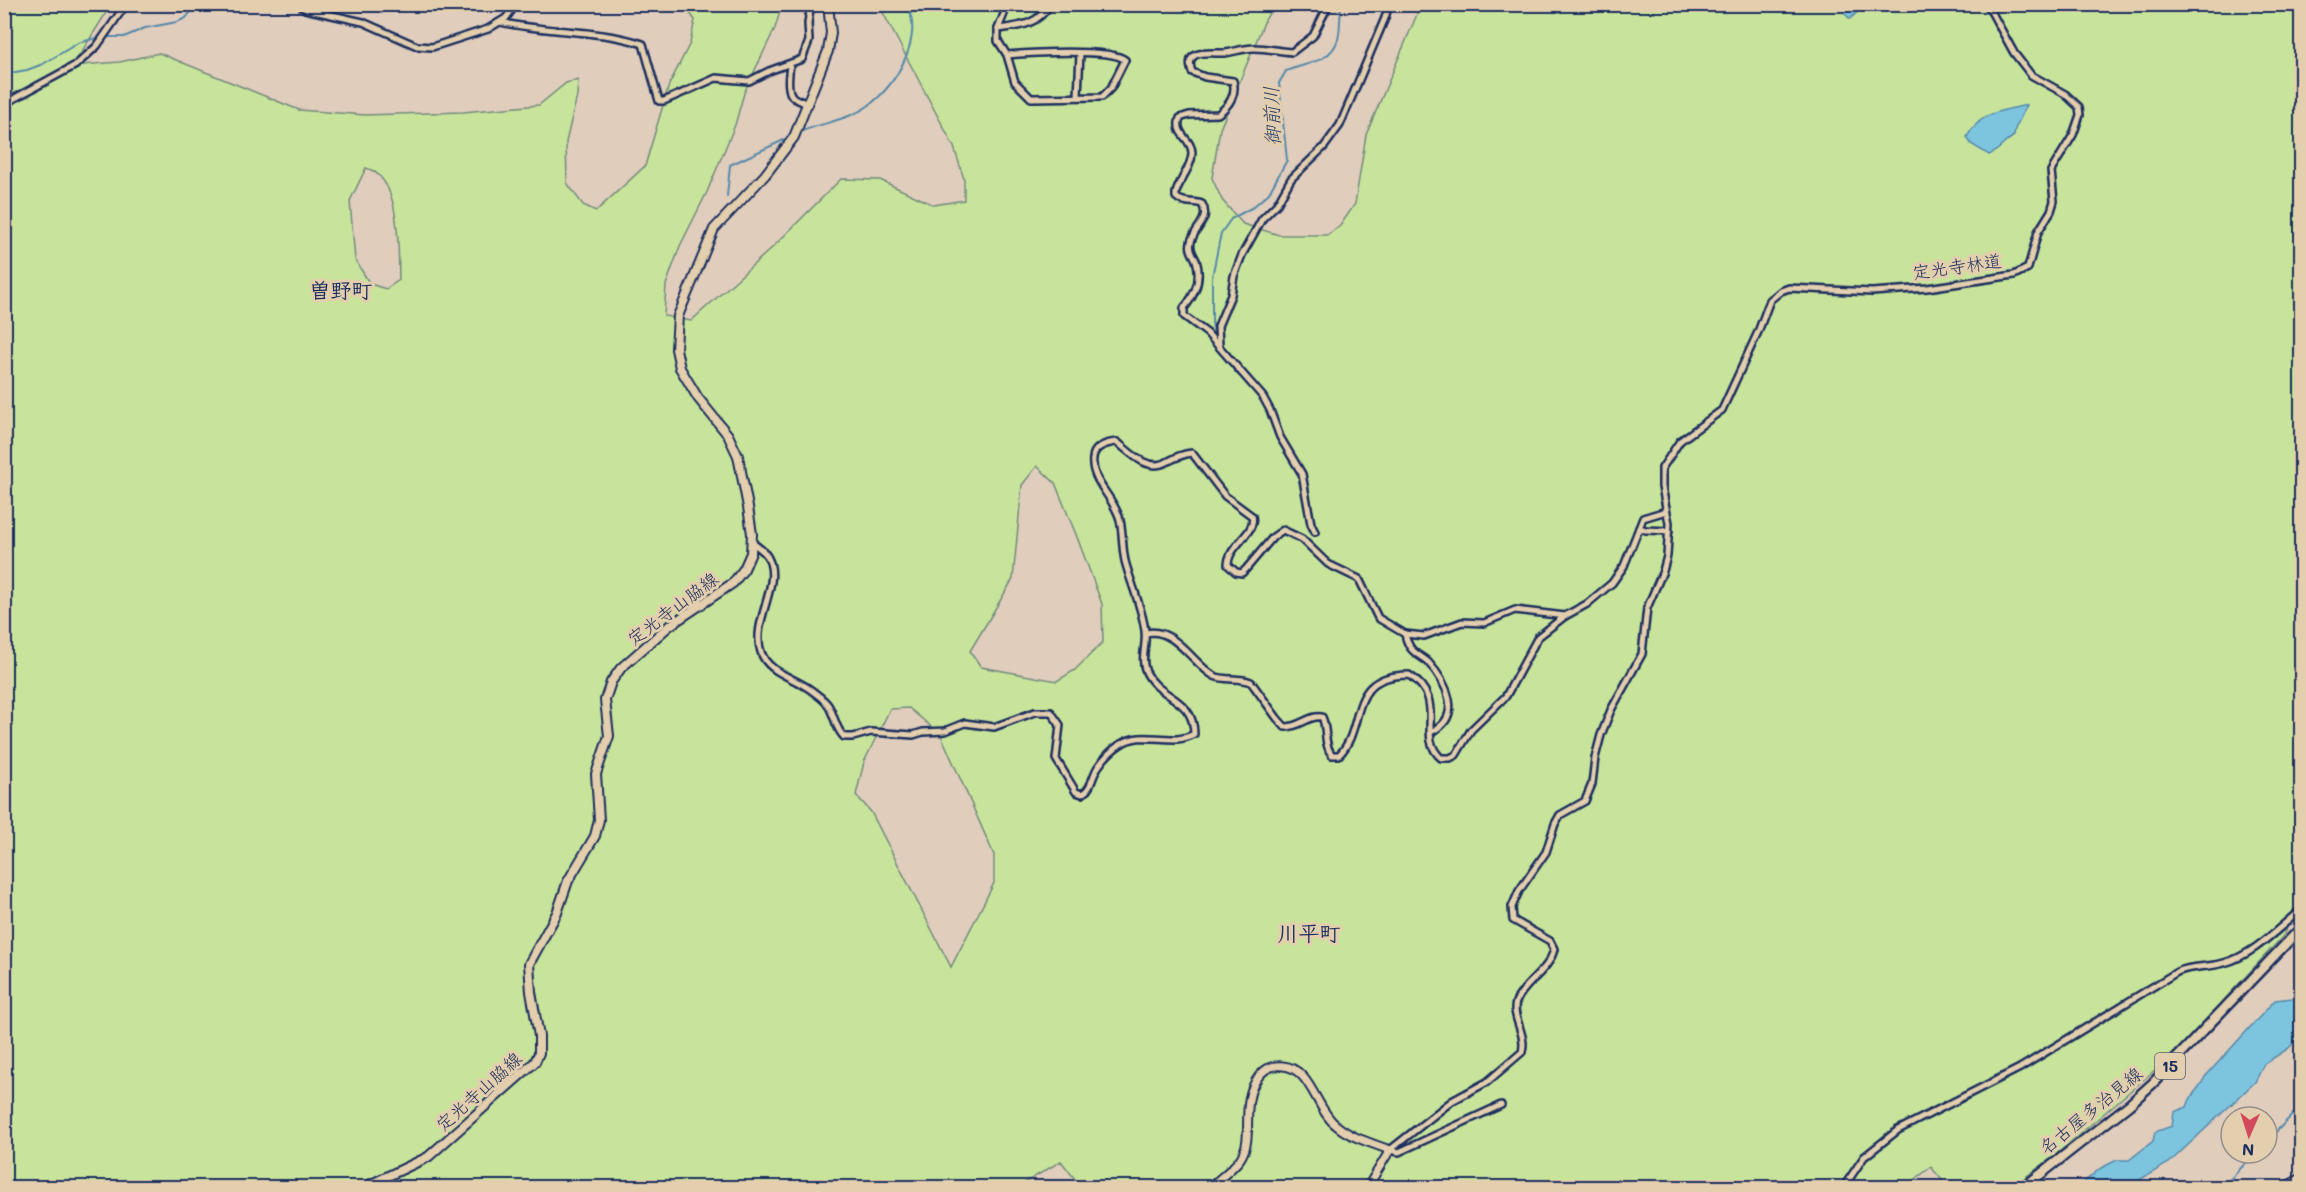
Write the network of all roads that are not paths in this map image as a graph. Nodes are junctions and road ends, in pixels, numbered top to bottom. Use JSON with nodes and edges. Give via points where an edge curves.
{"nodes":[{"id":1,"x":124,"y":4,"type":"edge"},
{"id":2,"x":298,"y":4,"type":"edge"},
{"id":3,"x":516,"y":4,"type":"edge"},
{"id":4,"x":811,"y":4,"type":"edge"},
{"id":5,"x":828,"y":4,"type":"edge"},
{"id":6,"x":1008,"y":4,"type":"edge"},
{"id":7,"x":1050,"y":4,"type":"edge"},
{"id":8,"x":1329,"y":4,"type":"edge"},
{"id":9,"x":1389,"y":4,"type":"edge"},
{"id":10,"x":1987,"y":4,"type":"edge"},
{"id":11,"x":500,"y":22,"type":"junction"},
{"id":12,"x":998,"y":29,"type":"junction"},
{"id":13,"x":1080,"y":53,"type":"junction"},
{"id":14,"x":1007,"y":55,"type":"junction"},
{"id":15,"x":790,"y":65,"type":"junction"},
{"id":16,"x":1078,"y":96,"type":"junction"},
{"id":17,"x":4,"y":104,"type":"edge"},
{"id":18,"x":807,"y":105,"type":"junction"},
{"id":19,"x":1219,"y":345,"type":"junction"},
{"id":20,"x":1666,"y":511,"type":"junction"},
{"id":21,"x":1640,"y":528,"type":"junction"},
{"id":22,"x":1669,"y":531,"type":"junction"},
{"id":23,"x":1315,"y":532,"type":"dead end"},
{"id":24,"x":752,"y":541,"type":"junction"},
{"id":25,"x":1565,"y":616,"type":"junction"},
{"id":26,"x":1146,"y":633,"type":"junction"},
{"id":27,"x":1405,"y":634,"type":"junction"},
{"id":28,"x":1431,"y":732,"type":"junction"},
{"id":29,"x":2301,"y":909,"type":"edge"},
{"id":30,"x":2301,"y":927,"type":"edge"},
{"id":31,"x":1502,"y":1105,"type":"dead end"},
{"id":32,"x":1390,"y":1150,"type":"junction"},
{"id":33,"x":2301,"y":1178,"type":"edge"},
{"id":34,"x":363,"y":1188,"type":"edge"},
{"id":35,"x":1209,"y":1188,"type":"edge"},
{"id":36,"x":1367,"y":1188,"type":"edge"},
{"id":37,"x":1843,"y":1188,"type":"edge"},
{"id":38,"x":2023,"y":1188,"type":"edge"},
{"id":39,"x":2284,"y":1188,"type":"edge"}],
"edges":[{"from":1,"to":17,"type":"street","via":[[100,41],[76,65]]},
{"from":2,"to":11,"type":"street","via":[[363,22],[417,46],[432,47]]},
{"from":3,"to":11,"type":"street"},
{"from":4,"to":15,"type":"street","via":[[809,41],[802,60]]},
{"from":5,"to":18,"type":"main road","name":"定光寺山脇線","via":[[828,51]]},
{"from":6,"to":12,"type":"street"},
{"from":7,"to":12,"type":"street","via":[[1035,22]]},
{"from":8,"to":19,"type":"street","via":[[1313,36],[1292,52],[1252,48],[1201,52],[1191,62],[1192,72],[1230,80],[1235,90],[1218,114],[1185,116],[1178,125],[1192,154],[1176,197],[1179,201],[1202,204],[1205,209],[1204,220],[1191,242],[1198,271],[1196,290],[1183,312]]},
{"from":9,"to":19,"type":"street","via":[[1340,125],[1291,179],[1277,204],[1262,219],[1236,267],[1231,294],[1218,326]]},
{"from":10,"to":20,"type":"street","name":"定光寺林道","via":[[2031,75],[2065,94],[2079,107],[2078,126],[2051,171],[2054,201],[2038,232],[2028,268],[2014,275],[1927,288],[1781,291],[1770,300],[1722,410],[1680,441],[1662,468]]},
{"from":11,"to":15,"type":"street","via":[[624,38],[643,44],[659,101],[682,95],[716,78],[749,81]]},
{"from":12,"to":14,"type":"street","via":[[998,41]]},
{"from":13,"to":14,"type":"street"},
{"from":13,"to":16,"type":"street"},
{"from":13,"to":16,"type":"street","via":[[1119,55],[1125,60],[1102,97]]},
{"from":14,"to":16,"type":"street","via":[[1015,82],[1030,98]]},
{"from":15,"to":18,"type":"street","via":[[791,94]]},
{"from":18,"to":24,"type":"main road","name":"定光寺山脇線","via":[[794,137],[777,160],[714,229],[678,316],[676,349],[680,368],[728,435],[738,456]]},
{"from":19,"to":23,"type":"street","via":[[1270,410],[1280,437],[1302,474]]},
{"from":20,"to":21,"type":"street","via":[[1643,518]]},
{"from":20,"to":22,"type":"street"},
{"from":21,"to":22,"type":"street"},
{"from":21,"to":25,"type":"street","via":[[1612,584]]},
{"from":22,"to":32,"type":"street","via":[[1663,571],[1647,608],[1642,654],[1601,735],[1585,801],[1560,815],[1546,852],[1512,907],[1513,920],[1550,941],[1554,949],[1515,1004],[1523,1034],[1522,1052],[1487,1082],[1452,1101]]},
{"from":24,"to":26,"type":"street","via":[[765,553],[771,572],[771,585],[759,622],[761,652],[776,671],[827,703],[844,737],[871,732],[913,735],[945,731],[965,723],[994,727],[1035,712],[1051,712],[1060,725],[1056,759],[1076,792],[1082,794],[1089,789],[1102,760],[1122,743],[1138,738],[1186,739],[1194,734],[1188,710],[1147,674],[1143,664]]},
{"from":24,"to":34,"type":"main road","name":"定光寺山脇線","via":[[744,569],[733,583],[669,626],[621,668],[611,682],[605,700],[609,736],[596,774],[599,820],[595,836],[568,881],[557,913],[529,964],[539,1036],[535,1062],[428,1157]]},
{"from":25,"to":27,"type":"street","via":[[1515,610],[1484,623],[1462,622],[1424,636]]},
{"from":25,"to":28,"type":"street","via":[[1538,637],[1506,696],[1471,730],[1456,755],[1441,758]]},
{"from":26,"to":27,"type":"street","via":[[1124,556],[1121,522],[1093,470],[1096,449],[1106,443],[1117,442],[1149,464],[1192,453],[1224,496],[1252,516],[1250,529],[1228,557],[1228,566],[1236,573],[1242,573],[1282,530],[1302,539],[1328,564],[1359,579],[1378,618]]},
{"from":26,"to":28,"type":"street","via":[[1159,632],[1170,637],[1217,678],[1251,682],[1285,727],[1322,717],[1327,748],[1332,755],[1344,750],[1365,695],[1385,678],[1396,675],[1409,675],[1427,691]]},
{"from":27,"to":28,"type":"street","via":[[1409,646],[1427,661],[1445,686],[1449,700],[1447,721]]},
{"from":29,"to":37,"type":"street","via":[[2245,955],[2223,964],[2177,972],[2020,1068],[1898,1130],[1864,1157]]},
{"from":30,"to":38,"type":"main road","name":"名古屋多治見線","number":"15","via":[[2153,1083]]},
{"from":31,"to":32,"type":"street","via":[[1399,1152]]},
{"from":32,"to":35,"type":"street","via":[[1335,1125],[1295,1069],[1275,1065],[1262,1072],[1248,1099],[1246,1143],[1240,1159]]},
{"from":32,"to":36,"type":"street"},
{"from":33,"to":39,"type":"main road"}]}
